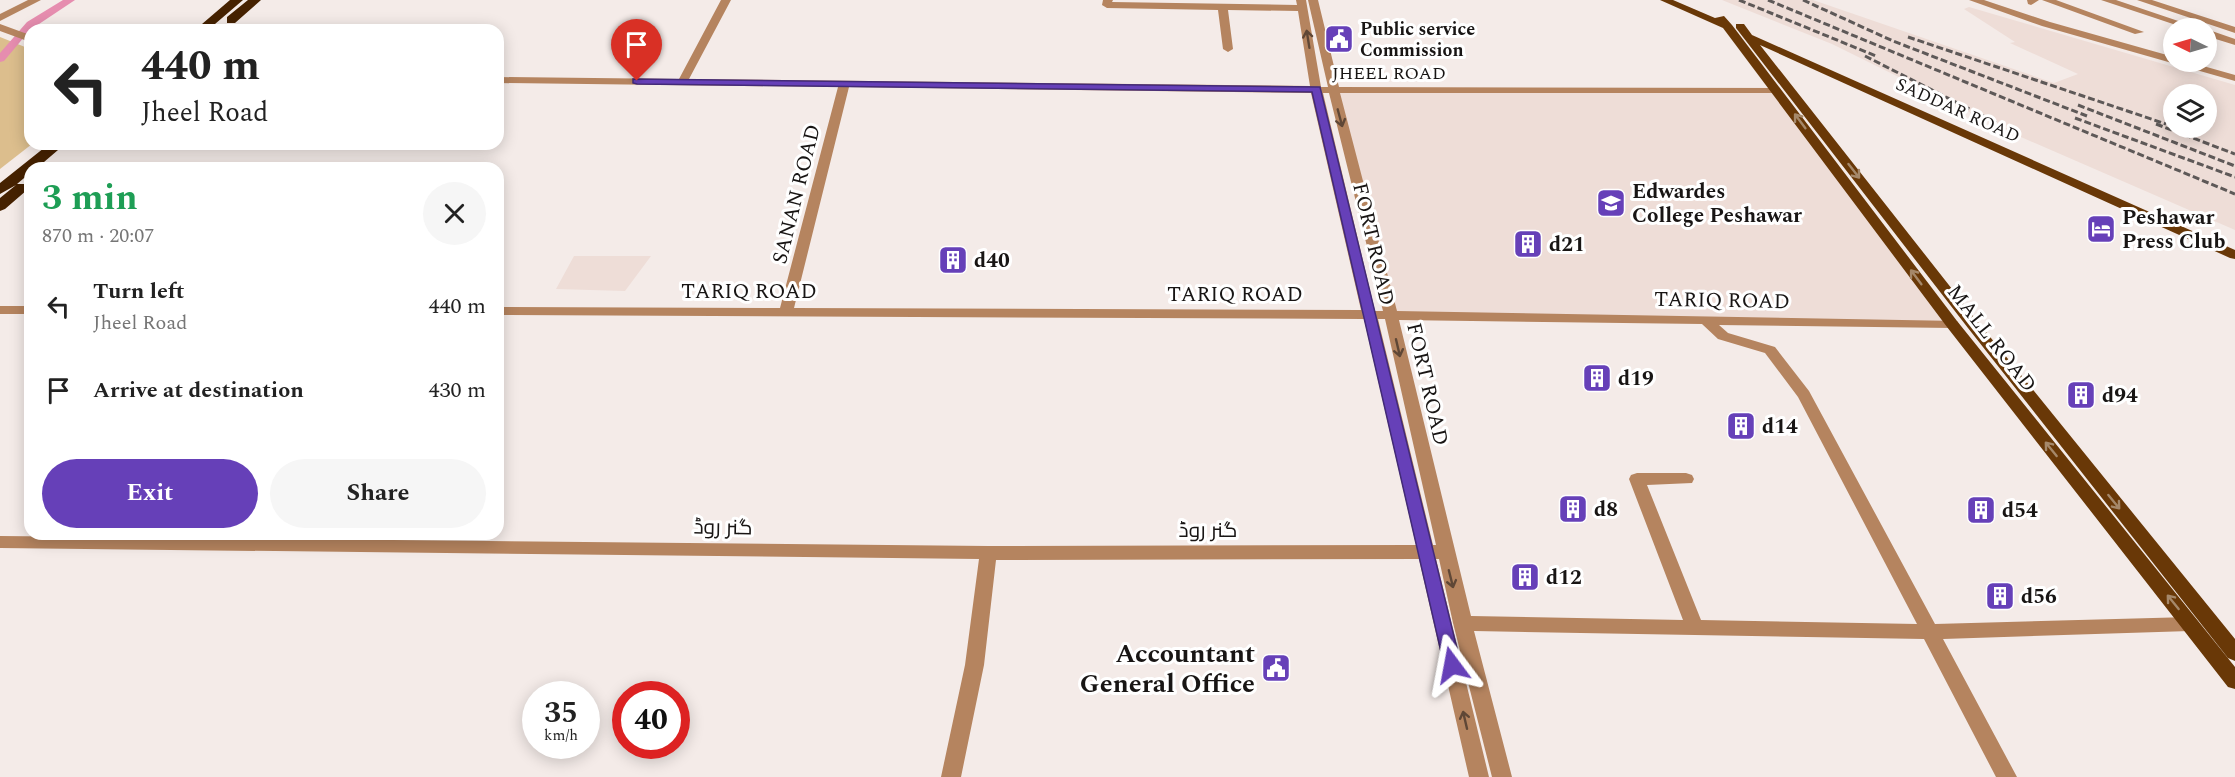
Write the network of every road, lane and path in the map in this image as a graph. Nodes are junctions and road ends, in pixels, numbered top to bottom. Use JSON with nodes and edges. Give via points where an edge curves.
{"nodes":[{"id":1,"x":36,"y":0,"type":"edge"},
{"id":2,"x":237,"y":0,"type":"edge"},
{"id":3,"x":255,"y":0,"type":"edge"},
{"id":4,"x":726,"y":0,"type":"edge"},
{"id":5,"x":1108,"y":0,"type":"edge"},
{"id":6,"x":1665,"y":0,"type":"edge"},
{"id":7,"x":1679,"y":0,"type":"edge"},
{"id":8,"x":1974,"y":0,"type":"edge"},
{"id":9,"x":2047,"y":0,"type":"edge"},
{"id":10,"x":2106,"y":0,"type":"edge"},
{"id":11,"x":2142,"y":0,"type":"edge"},
{"id":12,"x":1306,"y":3,"type":"edge"},
{"id":13,"x":1223,"y":7,"type":"junction"},
{"id":14,"x":2163,"y":18,"type":"edge"},
{"id":15,"x":0,"y":19,"type":"edge"},
{"id":16,"x":208,"y":24,"type":"edge"},
{"id":17,"x":226,"y":24,"type":"edge"},
{"id":18,"x":1735,"y":27,"type":"junction"},
{"id":19,"x":9,"y":29,"type":"edge"},
{"id":20,"x":2235,"y":30,"type":"edge"},
{"id":21,"x":2139,"y":32,"type":"dead end"},
{"id":22,"x":24,"y":34,"type":"edge"},
{"id":23,"x":1750,"y":36,"type":"junction"},
{"id":24,"x":2217,"y":36,"type":"edge"},
{"id":25,"x":2235,"y":42,"type":"edge"},
{"id":26,"x":1228,"y":49,"type":"dead end"},
{"id":27,"x":2163,"y":57,"type":"edge"},
{"id":28,"x":2214,"y":72,"type":"edge"},
{"id":29,"x":2235,"y":78,"type":"edge"},
{"id":30,"x":504,"y":80,"type":"edge"},
{"id":31,"x":683,"y":81,"type":"junction"},
{"id":32,"x":844,"y":84,"type":"junction"},
{"id":33,"x":1316,"y":89,"type":"junction"},
{"id":34,"x":1333,"y":90,"type":"junction"},
{"id":35,"x":1776,"y":90,"type":"junction"},
{"id":36,"x":50,"y":150,"type":"edge"},
{"id":37,"x":67,"y":150,"type":"edge"},
{"id":38,"x":35,"y":162,"type":"edge"},
{"id":39,"x":52,"y":162,"type":"edge"},
{"id":40,"x":24,"y":171,"type":"edge"},
{"id":41,"x":24,"y":185,"type":"edge"},
{"id":42,"x":0,"y":190,"type":"edge"},
{"id":43,"x":0,"y":206,"type":"edge"},
{"id":44,"x":2235,"y":245,"type":"edge"},
{"id":45,"x":2235,"y":255,"type":"edge"},
{"id":46,"x":0,"y":310,"type":"edge"},
{"id":47,"x":24,"y":310,"type":"edge"},
{"id":48,"x":504,"y":311,"type":"edge"},
{"id":49,"x":786,"y":313,"type":"junction"},
{"id":50,"x":1370,"y":315,"type":"junction"},
{"id":51,"x":1391,"y":315,"type":"junction"},
{"id":52,"x":1707,"y":321,"type":"junction"},
{"id":53,"x":1952,"y":324,"type":"junction"},
{"id":54,"x":1972,"y":325,"type":"junction"},
{"id":55,"x":1686,"y":479,"type":"dead end"},
{"id":56,"x":0,"y":542,"type":"edge"},
{"id":57,"x":1426,"y":552,"type":"junction"},
{"id":58,"x":1445,"y":552,"type":"junction"},
{"id":59,"x":988,"y":553,"type":"junction"},
{"id":60,"x":1462,"y":623,"type":"junction"},
{"id":61,"x":2190,"y":624,"type":"junction"},
{"id":62,"x":1695,"y":628,"type":"junction"},
{"id":63,"x":1930,"y":633,"type":"junction"},
{"id":64,"x":2235,"y":653,"type":"edge"},
{"id":65,"x":2235,"y":681,"type":"edge"},
{"id":66,"x":951,"y":777,"type":"edge"},
{"id":67,"x":1479,"y":777,"type":"edge"},
{"id":68,"x":1502,"y":777,"type":"edge"},
{"id":69,"x":2007,"y":777,"type":"edge"}],
"edges":[{"from":1,"to":15,"type":"street"},
{"from":2,"to":16,"type":"highway"},
{"from":3,"to":17,"type":"highway"},
{"from":4,"to":31,"type":"street"},
{"from":5,"to":13,"type":"street","via":[[1107,5]]},
{"from":6,"to":18,"type":"main road","name":"SADDAR ROAD"},
{"from":7,"to":18,"type":"main road","name":"MALL ROAD"},
{"from":8,"to":27,"type":"street"},
{"from":9,"to":21,"type":"street"},
{"from":10,"to":14,"type":"street"},
{"from":11,"to":20,"type":"street"},
{"from":12,"to":13,"type":"street"},
{"from":33,"to":12,"type":"street","name":"FORT ROAD","one_way":true},
{"from":12,"to":34,"type":"street","name":"FORT ROAD"},
{"from":13,"to":26,"type":"street"},
{"from":15,"to":19,"type":"street"},
{"from":18,"to":23,"type":"main road","name":"MALL ROAD"},
{"from":18,"to":35,"type":"main road","name":"MALL ROAD"},
{"from":18,"to":44,"type":"main road","name":"SADDAR ROAD"},
{"from":19,"to":22,"type":"street"},
{"from":23,"to":45,"type":"main road","name":"SADDAR ROAD"},
{"from":23,"to":54,"type":"main road","name":"MALL ROAD","one_way":true},
{"from":24,"to":25,"type":"street"},
{"from":28,"to":29,"type":"street"},
{"from":30,"to":31,"type":"street","name":"JHEEL ROAD"},
{"from":31,"to":32,"type":"street","name":"JHEEL ROAD"},
{"from":32,"to":33,"type":"street","name":"JHEEL ROAD"},
{"from":32,"to":49,"type":"street","name":"SANAN ROAD"},
{"from":33,"to":34,"type":"street","name":"JHEEL ROAD"},
{"from":33,"to":50,"type":"street","name":"FORT ROAD"},
{"from":34,"to":35,"type":"street","name":"JHEEL ROAD"},
{"from":34,"to":51,"type":"street","name":"FORT ROAD","one_way":true},
{"from":53,"to":35,"type":"main road","name":"MALL ROAD","one_way":true},
{"from":36,"to":38,"type":"highway"},
{"from":37,"to":39,"type":"highway"},
{"from":40,"to":42,"type":"highway"},
{"from":41,"to":43,"type":"highway"},
{"from":46,"to":47,"type":"street"},
{"from":48,"to":49,"type":"street","name":"TARIQ ROAD"},
{"from":49,"to":50,"type":"street","name":"TARIQ ROAD"},
{"from":50,"to":51,"type":"street","name":"TARIQ ROAD"},
{"from":50,"to":57,"type":"street","name":"FORT ROAD"},
{"from":51,"to":52,"type":"street","name":"TARIQ ROAD"},
{"from":51,"to":58,"type":"street","name":"FORT ROAD","one_way":true},
{"from":52,"to":53,"type":"street","name":"TARIQ ROAD"},
{"from":52,"to":63,"type":"street","via":[[1723,336],[1770,350],[1804,395]]},
{"from":53,"to":54,"type":"main road","name":"TARIQ ROAD"},
{"from":61,"to":53,"type":"main road","name":"MALL ROAD","one_way":true},
{"from":54,"to":64,"type":"main road","name":"MALL ROAD","one_way":true},
{"from":55,"to":62,"type":"street","via":[[1637,479]]},
{"from":56,"to":59,"type":"street","name":"گنر روڈ"},
{"from":57,"to":58,"type":"street","name":"گنر روڈ"},
{"from":57,"to":59,"type":"street","name":"گنر روڈ"},
{"from":67,"to":57,"type":"street","name":"FORT ROAD","one_way":true},
{"from":58,"to":60,"type":"street","name":"FORT ROAD","one_way":true},
{"from":59,"to":66,"type":"street","via":[[980,633]]},
{"from":60,"to":62,"type":"street"},
{"from":60,"to":68,"type":"street","name":"FORT ROAD"},
{"from":61,"to":63,"type":"street"},
{"from":61,"to":65,"type":"main road","name":"MALL ROAD"},
{"from":62,"to":63,"type":"street"},
{"from":63,"to":69,"type":"street"}]}
